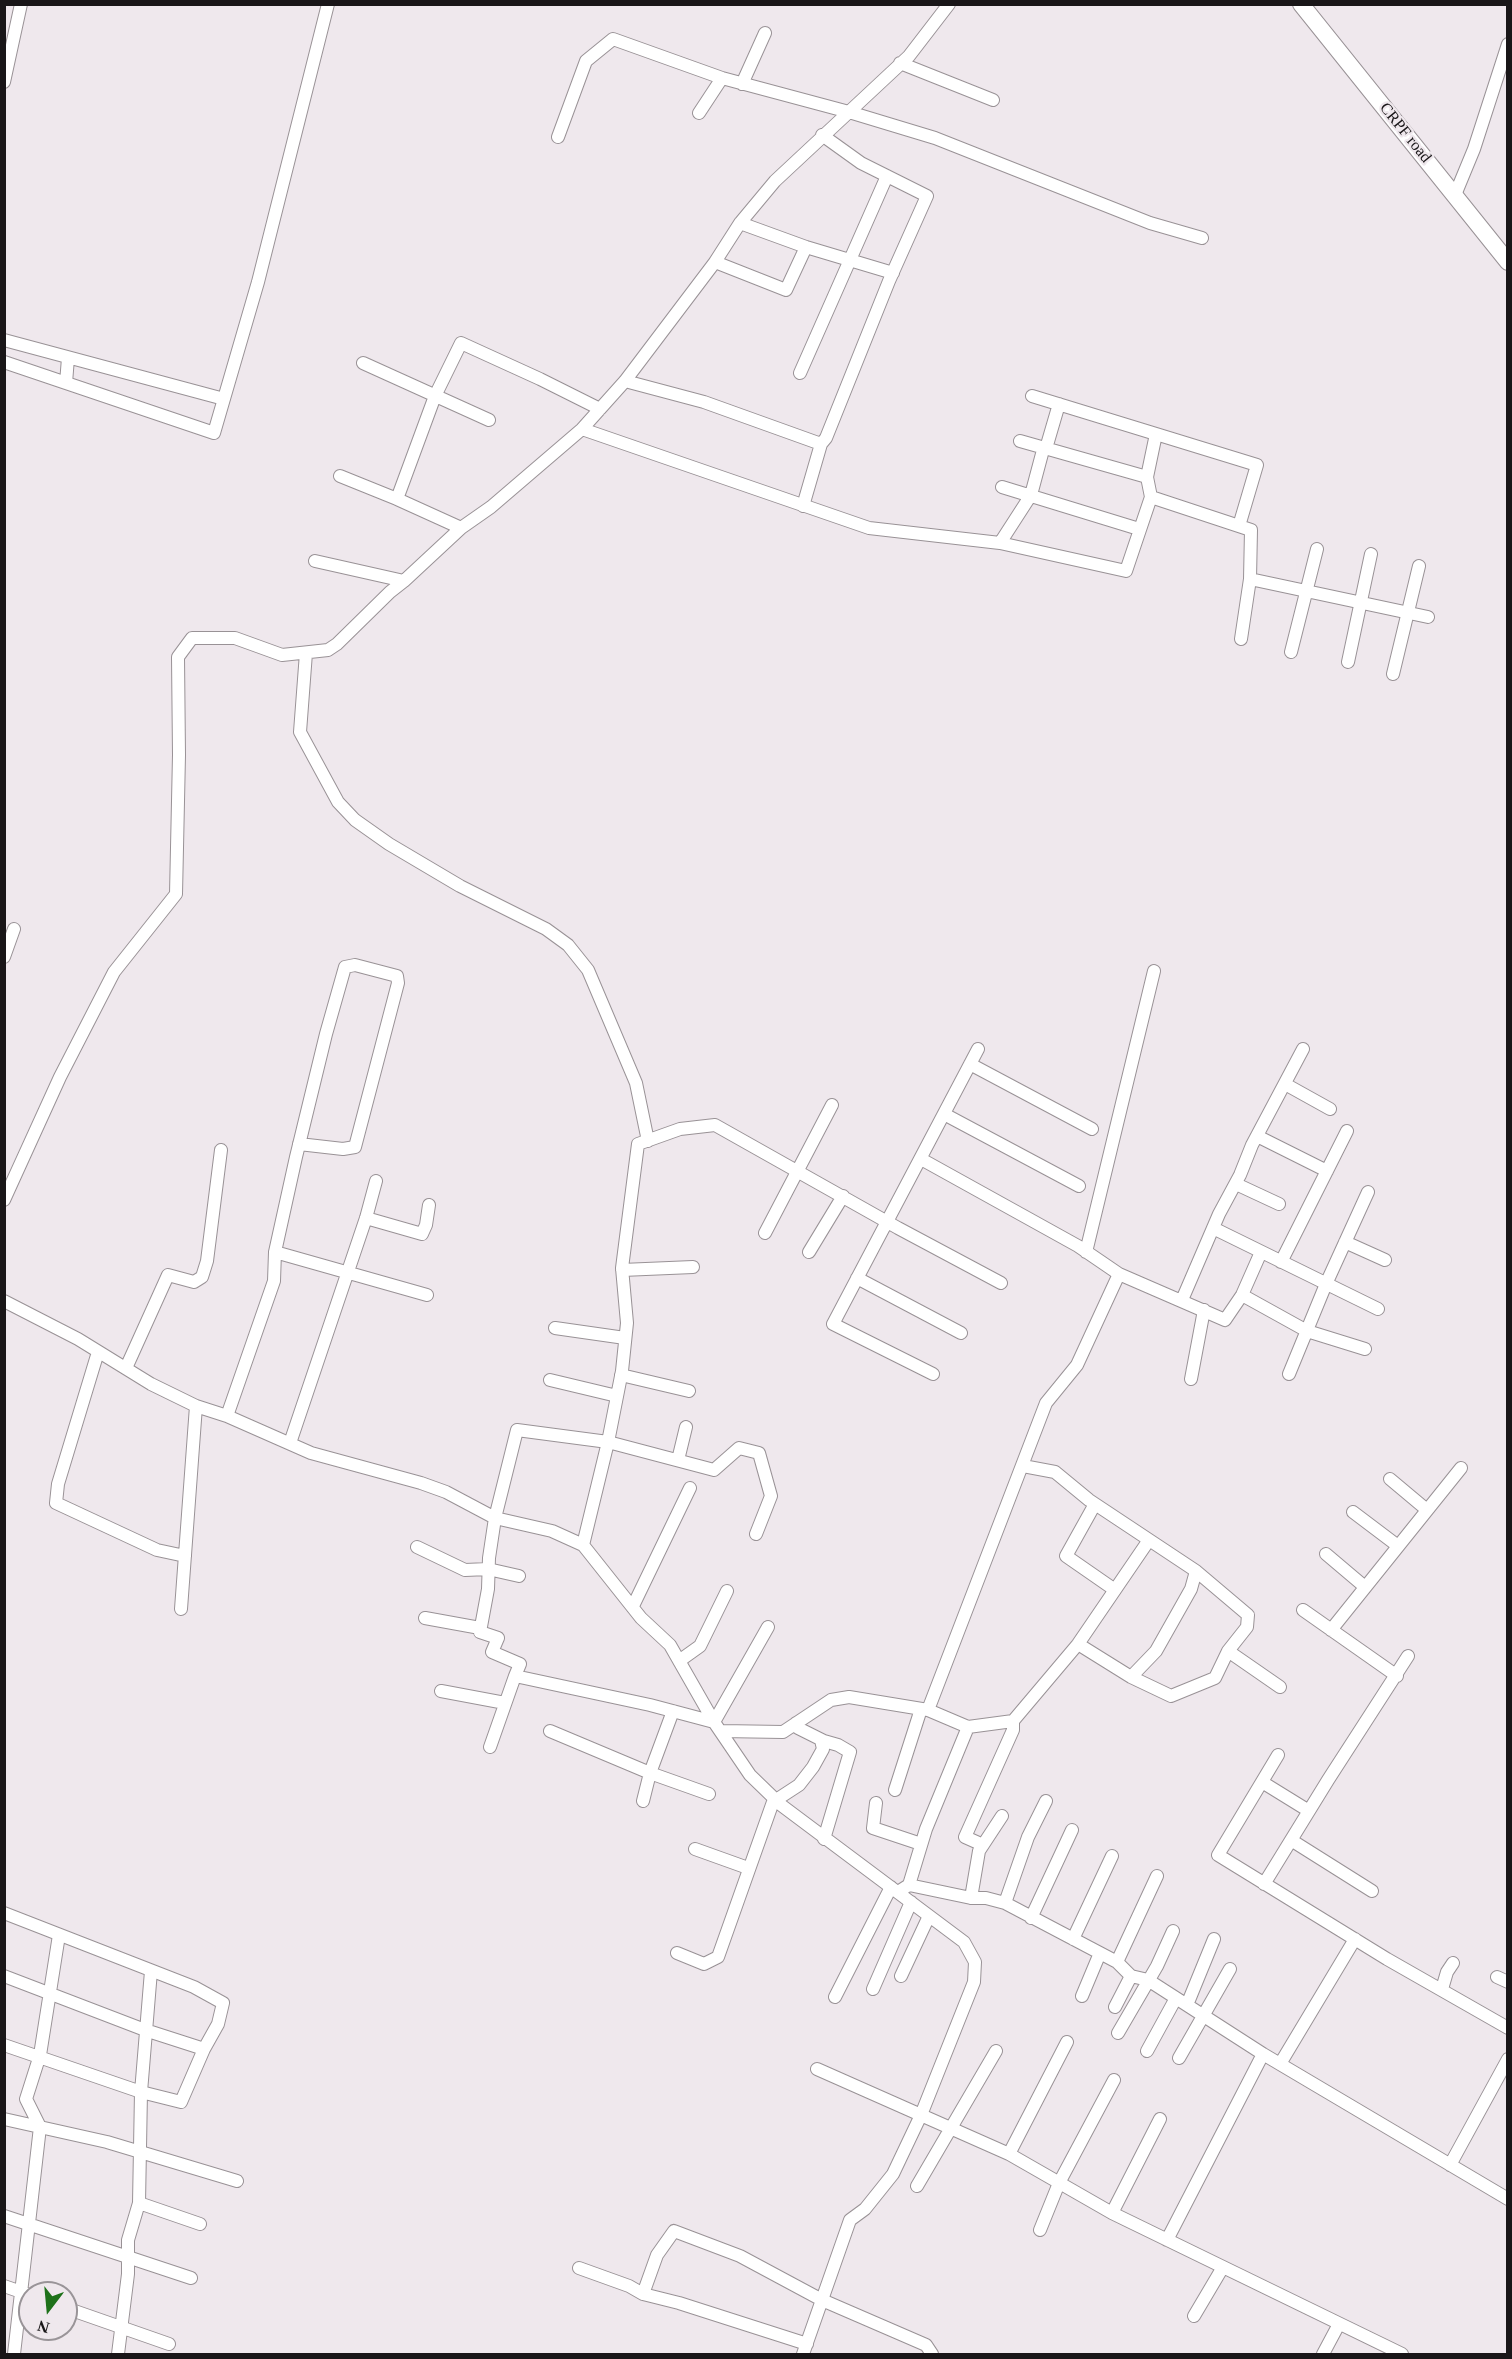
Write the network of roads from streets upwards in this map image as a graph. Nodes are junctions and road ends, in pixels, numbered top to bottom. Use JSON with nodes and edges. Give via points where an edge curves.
{"nodes":[{"id":1,"x":21,"y":4,"type":"edge"},
{"id":2,"x":328,"y":4,"type":"edge"},
{"id":3,"x":949,"y":4,"type":"edge"},
{"id":4,"x":1301,"y":4,"type":"edge"},
{"id":5,"x":765,"y":33,"type":"dead end"},
{"id":6,"x":1508,"y":44,"type":"edge"},
{"id":7,"x":900,"y":63,"type":"junction"},
{"id":8,"x":722,"y":78,"type":"junction"},
{"id":9,"x":4,"y":82,"type":"edge"},
{"id":10,"x":742,"y":84,"type":"junction"},
{"id":11,"x":993,"y":100,"type":"dead end"},
{"id":12,"x":699,"y":112,"type":"dead end"},
{"id":13,"x":849,"y":112,"type":"junction"},
{"id":14,"x":822,"y":135,"type":"junction"},
{"id":15,"x":558,"y":137,"type":"dead end"},
{"id":16,"x":886,"y":176,"type":"junction"},
{"id":17,"x":1455,"y":195,"type":"junction"},
{"id":18,"x":740,"y":223,"type":"junction"},
{"id":19,"x":1202,"y":238,"type":"dead end"},
{"id":20,"x":806,"y":247,"type":"junction"},
{"id":21,"x":1506,"y":255,"type":"edge"},
{"id":22,"x":848,"y":259,"type":"junction"},
{"id":23,"x":715,"y":262,"type":"junction"},
{"id":24,"x":892,"y":273,"type":"junction"},
{"id":25,"x":4,"y":340,"type":"edge"},
{"id":26,"x":68,"y":357,"type":"junction"},
{"id":27,"x":4,"y":362,"type":"edge"},
{"id":28,"x":363,"y":363,"type":"dead end"},
{"id":29,"x":800,"y":373,"type":"dead end"},
{"id":30,"x":625,"y":381,"type":"junction"},
{"id":31,"x":66,"y":383,"type":"junction"},
{"id":32,"x":435,"y":396,"type":"junction"},
{"id":33,"x":1032,"y":396,"type":"dead end"},
{"id":34,"x":224,"y":399,"type":"junction"},
{"id":35,"x":1059,"y":404,"type":"junction"},
{"id":36,"x":600,"y":409,"type":"junction"},
{"id":37,"x":489,"y":420,"type":"dead end"},
{"id":38,"x":582,"y":429,"type":"junction"},
{"id":39,"x":1156,"y":434,"type":"junction"},
{"id":40,"x":1020,"y":441,"type":"dead end"},
{"id":41,"x":821,"y":444,"type":"junction"},
{"id":42,"x":1045,"y":448,"type":"junction"},
{"id":43,"x":340,"y":476,"type":"dead end"},
{"id":44,"x":1146,"y":477,"type":"junction"},
{"id":45,"x":1002,"y":487,"type":"dead end"},
{"id":46,"x":1031,"y":495,"type":"junction"},
{"id":47,"x":1151,"y":497,"type":"junction"},
{"id":48,"x":397,"y":499,"type":"junction"},
{"id":49,"x":803,"y":506,"type":"junction"},
{"id":50,"x":1239,"y":526,"type":"junction"},
{"id":51,"x":460,"y":528,"type":"junction"},
{"id":52,"x":1139,"y":529,"type":"junction"},
{"id":53,"x":1000,"y":543,"type":"junction"},
{"id":54,"x":1317,"y":549,"type":"dead end"},
{"id":55,"x":1371,"y":555,"type":"dead end"},
{"id":56,"x":315,"y":561,"type":"dead end"},
{"id":57,"x":1419,"y":566,"type":"dead end"},
{"id":58,"x":1250,"y":579,"type":"junction"},
{"id":59,"x":404,"y":581,"type":"junction"},
{"id":60,"x":1306,"y":591,"type":"junction"},
{"id":61,"x":1361,"y":603,"type":"junction"},
{"id":62,"x":1408,"y":612,"type":"junction"},
{"id":63,"x":1428,"y":617,"type":"dead end"},
{"id":64,"x":1241,"y":639,"type":"dead end"},
{"id":65,"x":1291,"y":652,"type":"dead end"},
{"id":66,"x":306,"y":653,"type":"junction"},
{"id":67,"x":1348,"y":662,"type":"dead end"},
{"id":68,"x":1393,"y":674,"type":"dead end"},
{"id":69,"x":14,"y":929,"type":"dead end"},
{"id":70,"x":4,"y":957,"type":"edge"},
{"id":71,"x":1154,"y":971,"type":"dead end"},
{"id":72,"x":978,"y":1049,"type":"dead end"},
{"id":73,"x":1303,"y":1049,"type":"dead end"},
{"id":74,"x":970,"y":1064,"type":"junction"},
{"id":75,"x":1285,"y":1084,"type":"junction"},
{"id":76,"x":832,"y":1105,"type":"dead end"},
{"id":77,"x":1330,"y":1109,"type":"dead end"},
{"id":78,"x":944,"y":1114,"type":"junction"},
{"id":79,"x":1092,"y":1129,"type":"dead end"},
{"id":80,"x":1347,"y":1131,"type":"dead end"},
{"id":81,"x":1257,"y":1136,"type":"junction"},
{"id":82,"x":648,"y":1141,"type":"junction"},
{"id":83,"x":299,"y":1144,"type":"junction"},
{"id":84,"x":221,"y":1150,"type":"dead end"},
{"id":85,"x":921,"y":1158,"type":"junction"},
{"id":86,"x":796,"y":1170,"type":"junction"},
{"id":87,"x":1327,"y":1171,"type":"junction"},
{"id":88,"x":376,"y":1181,"type":"dead end"},
{"id":89,"x":1236,"y":1184,"type":"junction"},
{"id":90,"x":1079,"y":1186,"type":"dead end"},
{"id":91,"x":1368,"y":1192,"type":"dead end"},
{"id":92,"x":843,"y":1196,"type":"junction"},
{"id":93,"x":4,"y":1200,"type":"edge"},
{"id":94,"x":1279,"y":1204,"type":"dead end"},
{"id":95,"x":429,"y":1205,"type":"dead end"},
{"id":96,"x":366,"y":1218,"type":"junction"},
{"id":97,"x":887,"y":1222,"type":"junction"},
{"id":98,"x":1213,"y":1228,"type":"junction"},
{"id":99,"x":765,"y":1233,"type":"dead end"},
{"id":100,"x":1345,"y":1242,"type":"junction"},
{"id":101,"x":275,"y":1252,"type":"junction"},
{"id":102,"x":809,"y":1252,"type":"dead end"},
{"id":103,"x":1086,"y":1252,"type":"junction"},
{"id":104,"x":1262,"y":1252,"type":"junction"},
{"id":105,"x":1385,"y":1260,"type":"dead end"},
{"id":106,"x":1281,"y":1262,"type":"junction"},
{"id":107,"x":693,"y":1267,"type":"dead end"},
{"id":108,"x":622,"y":1270,"type":"junction"},
{"id":109,"x":348,"y":1272,"type":"junction"},
{"id":110,"x":1119,"y":1274,"type":"junction"},
{"id":111,"x":857,"y":1278,"type":"junction"},
{"id":112,"x":1001,"y":1283,"type":"dead end"},
{"id":113,"x":1326,"y":1284,"type":"junction"},
{"id":114,"x":1242,"y":1295,"type":"junction"},
{"id":115,"x":427,"y":1296,"type":"dead end"},
{"id":116,"x":1182,"y":1300,"type":"junction"},
{"id":117,"x":4,"y":1301,"type":"edge"},
{"id":118,"x":1378,"y":1309,"type":"dead end"},
{"id":119,"x":1204,"y":1310,"type":"junction"},
{"id":120,"x":555,"y":1328,"type":"dead end"},
{"id":121,"x":1307,"y":1331,"type":"junction"},
{"id":122,"x":961,"y":1333,"type":"dead end"},
{"id":123,"x":625,"y":1338,"type":"junction"},
{"id":124,"x":1365,"y":1349,"type":"dead end"},
{"id":125,"x":98,"y":1352,"type":"junction"},
{"id":126,"x":126,"y":1368,"type":"junction"},
{"id":127,"x":933,"y":1374,"type":"dead end"},
{"id":128,"x":1289,"y":1374,"type":"dead end"},
{"id":129,"x":621,"y":1375,"type":"junction"},
{"id":130,"x":1191,"y":1379,"type":"dead end"},
{"id":131,"x":550,"y":1380,"type":"dead end"},
{"id":132,"x":689,"y":1391,"type":"dead end"},
{"id":133,"x":617,"y":1396,"type":"junction"},
{"id":134,"x":196,"y":1406,"type":"junction"},
{"id":135,"x":227,"y":1416,"type":"junction"},
{"id":136,"x":686,"y":1428,"type":"dead end"},
{"id":137,"x":608,"y":1442,"type":"junction"},
{"id":138,"x":290,"y":1443,"type":"junction"},
{"id":139,"x":678,"y":1460,"type":"junction"},
{"id":140,"x":1023,"y":1466,"type":"junction"},
{"id":141,"x":1461,"y":1468,"type":"dead end"},
{"id":142,"x":1390,"y":1479,"type":"dead end"},
{"id":143,"x":690,"y":1488,"type":"dead end"},
{"id":144,"x":1095,"y":1504,"type":"junction"},
{"id":145,"x":1427,"y":1510,"type":"junction"},
{"id":146,"x":1353,"y":1512,"type":"dead end"},
{"id":147,"x":495,"y":1518,"type":"junction"},
{"id":148,"x":756,"y":1534,"type":"dead end"},
{"id":149,"x":1149,"y":1540,"type":"junction"},
{"id":150,"x":583,"y":1545,"type":"junction"},
{"id":151,"x":1398,"y":1546,"type":"junction"},
{"id":152,"x":417,"y":1547,"type":"dead end"},
{"id":153,"x":1326,"y":1554,"type":"dead end"},
{"id":154,"x":185,"y":1556,"type":"junction"},
{"id":155,"x":488,"y":1569,"type":"junction"},
{"id":156,"x":1197,"y":1571,"type":"junction"},
{"id":157,"x":519,"y":1576,"type":"dead end"},
{"id":158,"x":1365,"y":1587,"type":"junction"},
{"id":159,"x":1115,"y":1590,"type":"junction"},
{"id":160,"x":727,"y":1591,"type":"dead end"},
{"id":161,"x":633,"y":1606,"type":"junction"},
{"id":162,"x":181,"y":1609,"type":"dead end"},
{"id":163,"x":1304,"y":1610,"type":"dead end"},
{"id":164,"x":425,"y":1618,"type":"dead end"},
{"id":165,"x":768,"y":1627,"type":"dead end"},
{"id":166,"x":480,"y":1628,"type":"junction"},
{"id":167,"x":1331,"y":1630,"type":"junction"},
{"id":168,"x":1078,"y":1644,"type":"junction"},
{"id":169,"x":1228,"y":1651,"type":"junction"},
{"id":170,"x":1408,"y":1656,"type":"dead end"},
{"id":171,"x":679,"y":1661,"type":"junction"},
{"id":172,"x":515,"y":1676,"type":"junction"},
{"id":173,"x":1397,"y":1676,"type":"junction"},
{"id":174,"x":1131,"y":1677,"type":"junction"},
{"id":175,"x":1280,"y":1687,"type":"dead end"},
{"id":176,"x":441,"y":1691,"type":"dead end"},
{"id":177,"x":506,"y":1703,"type":"junction"},
{"id":178,"x":925,"y":1710,"type":"junction"},
{"id":179,"x":673,"y":1711,"type":"junction"},
{"id":180,"x":1013,"y":1721,"type":"junction"},
{"id":181,"x":796,"y":1723,"type":"junction"},
{"id":182,"x":717,"y":1726,"type":"junction"},
{"id":183,"x":968,"y":1727,"type":"junction"},
{"id":184,"x":550,"y":1731,"type":"dead end"},
{"id":185,"x":821,"y":1740,"type":"junction"},
{"id":186,"x":490,"y":1747,"type":"dead end"},
{"id":187,"x":1278,"y":1755,"type":"dead end"},
{"id":188,"x":650,"y":1773,"type":"junction"},
{"id":189,"x":1262,"y":1782,"type":"junction"},
{"id":190,"x":895,"y":1790,"type":"dead end"},
{"id":191,"x":709,"y":1794,"type":"dead end"},
{"id":192,"x":775,"y":1799,"type":"junction"},
{"id":193,"x":643,"y":1801,"type":"dead end"},
{"id":194,"x":1046,"y":1801,"type":"dead end"},
{"id":195,"x":876,"y":1803,"type":"dead end"},
{"id":196,"x":1309,"y":1811,"type":"junction"},
{"id":197,"x":1002,"y":1816,"type":"dead end"},
{"id":198,"x":1072,"y":1830,"type":"dead end"},
{"id":199,"x":824,"y":1839,"type":"junction"},
{"id":200,"x":1291,"y":1840,"type":"junction"},
{"id":201,"x":921,"y":1844,"type":"junction"},
{"id":202,"x":983,"y":1845,"type":"junction"},
{"id":203,"x":695,"y":1849,"type":"dead end"},
{"id":204,"x":1112,"y":1856,"type":"dead end"},
{"id":205,"x":748,"y":1868,"type":"junction"},
{"id":206,"x":1157,"y":1876,"type":"dead end"},
{"id":207,"x":1264,"y":1884,"type":"junction"},
{"id":208,"x":899,"y":1888,"type":"junction"},
{"id":209,"x":1372,"y":1891,"type":"dead end"},
{"id":210,"x":971,"y":1898,"type":"junction"},
{"id":211,"x":911,"y":1902,"type":"junction"},
{"id":212,"x":1005,"y":1903,"type":"junction"},
{"id":213,"x":4,"y":1912,"type":"edge"},
{"id":214,"x":929,"y":1916,"type":"junction"},
{"id":215,"x":1031,"y":1918,"type":"junction"},
{"id":216,"x":1173,"y":1931,"type":"dead end"},
{"id":217,"x":59,"y":1935,"type":"junction"},
{"id":218,"x":1072,"y":1939,"type":"junction"},
{"id":219,"x":1214,"y":1939,"type":"dead end"},
{"id":220,"x":1355,"y":1939,"type":"junction"},
{"id":221,"x":677,"y":1953,"type":"dead end"},
{"id":222,"x":1100,"y":1953,"type":"junction"},
{"id":223,"x":1117,"y":1962,"type":"junction"},
{"id":224,"x":1453,"y":1963,"type":"dead end"},
{"id":225,"x":1230,"y":1969,"type":"dead end"},
{"id":226,"x":151,"y":1971,"type":"junction"},
{"id":227,"x":4,"y":1976,"type":"edge"},
{"id":228,"x":901,"y":1976,"type":"dead end"},
{"id":229,"x":1131,"y":1976,"type":"junction"},
{"id":230,"x":1148,"y":1980,"type":"junction"},
{"id":231,"x":873,"y":1989,"type":"dead end"},
{"id":232,"x":1442,"y":1989,"type":"junction"},
{"id":233,"x":50,"y":1994,"type":"junction"},
{"id":234,"x":1082,"y":1996,"type":"dead end"},
{"id":235,"x":835,"y":1997,"type":"dead end"},
{"id":236,"x":1182,"y":2002,"type":"junction"},
{"id":237,"x":1115,"y":2007,"type":"dead end"},
{"id":238,"x":1203,"y":2015,"type":"junction"},
{"id":239,"x":1508,"y":2028,"type":"edge"},
{"id":240,"x":145,"y":2030,"type":"junction"},
{"id":241,"x":1118,"y":2033,"type":"dead end"},
{"id":242,"x":1067,"y":2042,"type":"dead end"},
{"id":243,"x":6,"y":2048,"type":"edge"},
{"id":244,"x":204,"y":2049,"type":"junction"},
{"id":245,"x":996,"y":2051,"type":"dead end"},
{"id":246,"x":1146,"y":2051,"type":"dead end"},
{"id":247,"x":1263,"y":2054,"type":"junction"},
{"id":248,"x":40,"y":2055,"type":"junction"},
{"id":249,"x":1179,"y":2058,"type":"dead end"},
{"id":250,"x":1508,"y":2059,"type":"edge"},
{"id":251,"x":1280,"y":2064,"type":"junction"},
{"id":252,"x":817,"y":2068,"type":"dead end"},
{"id":253,"x":1114,"y":2080,"type":"dead end"},
{"id":254,"x":141,"y":2092,"type":"junction"},
{"id":255,"x":921,"y":2115,"type":"junction"},
{"id":256,"x":1160,"y":2118,"type":"dead end"},
{"id":257,"x":4,"y":2119,"type":"edge"},
{"id":258,"x":40,"y":2127,"type":"junction"},
{"id":259,"x":950,"y":2129,"type":"junction"},
{"id":260,"x":139,"y":2151,"type":"junction"},
{"id":261,"x":1009,"y":2154,"type":"junction"},
{"id":262,"x":1450,"y":2165,"type":"junction"},
{"id":263,"x":237,"y":2181,"type":"dead end"},
{"id":264,"x":1059,"y":2183,"type":"junction"},
{"id":265,"x":917,"y":2186,"type":"dead end"},
{"id":266,"x":1508,"y":2186,"type":"edge"},
{"id":267,"x":1495,"y":2192,"type":"junction"},
{"id":268,"x":1508,"y":2199,"type":"edge"},
{"id":269,"x":139,"y":2203,"type":"junction"},
{"id":270,"x":1112,"y":2213,"type":"junction"},
{"id":271,"x":4,"y":2216,"type":"edge"},
{"id":272,"x":28,"y":2222,"type":"junction"},
{"id":273,"x":200,"y":2224,"type":"dead end"},
{"id":274,"x":1041,"y":2230,"type":"dead end"},
{"id":275,"x":1167,"y":2240,"type":"junction"},
{"id":276,"x":129,"y":2257,"type":"junction"},
{"id":277,"x":1223,"y":2267,"type":"junction"},
{"id":278,"x":579,"y":2268,"type":"dead end"},
{"id":279,"x":191,"y":2278,"type":"dead end"},
{"id":280,"x":26,"y":2281,"type":"edge"},
{"id":281,"x":643,"y":2294,"type":"junction"},
{"id":282,"x":822,"y":2300,"type":"junction"},
{"id":283,"x":78,"y":2312,"type":"edge"},
{"id":284,"x":1194,"y":2316,"type":"dead end"},
{"id":285,"x":1339,"y":2324,"type":"junction"},
{"id":286,"x":120,"y":2328,"type":"junction"},
{"id":287,"x":18,"y":2334,"type":"edge"},
{"id":288,"x":169,"y":2344,"type":"dead end"},
{"id":289,"x":805,"y":2349,"type":"edge"},
{"id":290,"x":1401,"y":2354,"type":"edge"},
{"id":291,"x":14,"y":2355,"type":"edge"},
{"id":292,"x":118,"y":2355,"type":"edge"},
{"id":293,"x":932,"y":2355,"type":"edge"},
{"id":294,"x":1323,"y":2355,"type":"edge"}],
"edges":[{"from":1,"to":9,"type":"street"},
{"from":2,"to":34,"type":"street","via":[[258,282]]},
{"from":3,"to":7,"type":"street"},
{"from":4,"to":17,"type":"street","name":"CRPF road"},
{"from":5,"to":10,"type":"street"},
{"from":6,"to":17,"type":"street"},
{"from":7,"to":11,"type":"street"},
{"from":7,"to":13,"type":"street"},
{"from":8,"to":10,"type":"street"},
{"from":8,"to":12,"type":"street"},
{"from":8,"to":15,"type":"street","via":[[613,39],[586,61]]},
{"from":10,"to":13,"type":"street"},
{"from":13,"to":14,"type":"street"},
{"from":13,"to":19,"type":"street","via":[[935,138],[1138,218]]},
{"from":14,"to":16,"type":"street","via":[[849,156]]},
{"from":14,"to":18,"type":"street","via":[[775,181]]},
{"from":16,"to":22,"type":"street"},
{"from":16,"to":24,"type":"street","via":[[927,196]]},
{"from":17,"to":21,"type":"street","name":"CRPF road"},
{"from":18,"to":20,"type":"street"},
{"from":18,"to":23,"type":"street"},
{"from":20,"to":22,"type":"street"},
{"from":20,"to":23,"type":"street","via":[[786,290]]},
{"from":22,"to":24,"type":"street"},
{"from":22,"to":29,"type":"street"},
{"from":23,"to":30,"type":"street"},
{"from":24,"to":41,"type":"street"},
{"from":25,"to":26,"type":"street"},
{"from":26,"to":31,"type":"street"},
{"from":26,"to":34,"type":"street"},
{"from":27,"to":31,"type":"street"},
{"from":28,"to":32,"type":"street"},
{"from":30,"to":36,"type":"street"},
{"from":30,"to":41,"type":"street","via":[[704,402]]},
{"from":31,"to":34,"type":"street","via":[[214,432]]},
{"from":32,"to":36,"type":"street","via":[[461,343]]},
{"from":32,"to":37,"type":"street"},
{"from":32,"to":48,"type":"street"},
{"from":33,"to":35,"type":"street"},
{"from":35,"to":39,"type":"street"},
{"from":35,"to":42,"type":"street"},
{"from":36,"to":38,"type":"street"},
{"from":38,"to":49,"type":"street"},
{"from":38,"to":51,"type":"street","via":[[491,507]]},
{"from":39,"to":44,"type":"street"},
{"from":39,"to":50,"type":"street","via":[[1257,465]]},
{"from":40,"to":42,"type":"street"},
{"from":41,"to":49,"type":"street"},
{"from":42,"to":44,"type":"street"},
{"from":42,"to":46,"type":"street"},
{"from":43,"to":48,"type":"street"},
{"from":44,"to":47,"type":"street"},
{"from":45,"to":46,"type":"street"},
{"from":46,"to":52,"type":"street"},
{"from":46,"to":53,"type":"street"},
{"from":47,"to":50,"type":"street"},
{"from":47,"to":52,"type":"street"},
{"from":48,"to":51,"type":"street"},
{"from":49,"to":53,"type":"street","via":[[868,528]]},
{"from":50,"to":58,"type":"street","via":[[1251,530]]},
{"from":51,"to":59,"type":"street"},
{"from":52,"to":53,"type":"street","via":[[1126,571]]},
{"from":54,"to":60,"type":"street"},
{"from":55,"to":61,"type":"street"},
{"from":56,"to":59,"type":"street"},
{"from":57,"to":62,"type":"street"},
{"from":58,"to":60,"type":"street"},
{"from":58,"to":64,"type":"street"},
{"from":59,"to":66,"type":"street","via":[[337,644],[328,650]]},
{"from":60,"to":61,"type":"street"},
{"from":60,"to":65,"type":"street"},
{"from":61,"to":62,"type":"street"},
{"from":61,"to":67,"type":"street"},
{"from":62,"to":63,"type":"street"},
{"from":62,"to":68,"type":"street"},
{"from":66,"to":82,"type":"street","via":[[300,732],[338,802],[355,820],[389,844],[460,886],[546,929],[568,945],[588,970],[636,1083]]},
{"from":66,"to":93,"type":"street","via":[[282,655],[235,638],[192,638],[178,657],[176,894],[114,972],[60,1077]]},
{"from":69,"to":70,"type":"street"},
{"from":71,"to":103,"type":"street"},
{"from":72,"to":74,"type":"street"},
{"from":73,"to":75,"type":"street"},
{"from":74,"to":78,"type":"street"},
{"from":74,"to":79,"type":"street"},
{"from":75,"to":77,"type":"street"},
{"from":75,"to":81,"type":"street"},
{"from":76,"to":86,"type":"street"},
{"from":78,"to":85,"type":"street"},
{"from":78,"to":90,"type":"street"},
{"from":80,"to":87,"type":"street"},
{"from":81,"to":87,"type":"street"},
{"from":81,"to":89,"type":"street"},
{"from":82,"to":86,"type":"street","via":[[680,1129],[715,1125]]},
{"from":82,"to":108,"type":"street","via":[[638,1144]]},
{"from":83,"to":83,"type":"street","via":[[345,967],[356,965],[397,976],[355,1147]]},
{"from":83,"to":101,"type":"street"},
{"from":84,"to":126,"type":"street","via":[[202,1277],[194,1282],[168,1275]]},
{"from":85,"to":97,"type":"street"},
{"from":85,"to":103,"type":"street"},
{"from":86,"to":92,"type":"street"},
{"from":86,"to":99,"type":"street"},
{"from":87,"to":106,"type":"street"},
{"from":88,"to":96,"type":"street"},
{"from":89,"to":94,"type":"street"},
{"from":89,"to":98,"type":"street"},
{"from":91,"to":100,"type":"street"},
{"from":92,"to":97,"type":"street"},
{"from":92,"to":102,"type":"street"},
{"from":95,"to":96,"type":"street","via":[[422,1234]]},
{"from":96,"to":109,"type":"street"},
{"from":97,"to":111,"type":"street"},
{"from":97,"to":112,"type":"street"},
{"from":98,"to":104,"type":"street"},
{"from":98,"to":116,"type":"street"},
{"from":100,"to":105,"type":"street"},
{"from":100,"to":113,"type":"street"},
{"from":101,"to":109,"type":"street"},
{"from":101,"to":135,"type":"street","via":[[274,1281]]},
{"from":103,"to":110,"type":"street"},
{"from":104,"to":106,"type":"street"},
{"from":104,"to":114,"type":"street"},
{"from":106,"to":113,"type":"street"},
{"from":107,"to":108,"type":"street"},
{"from":108,"to":123,"type":"street"},
{"from":109,"to":115,"type":"street"},
{"from":109,"to":138,"type":"street"},
{"from":110,"to":116,"type":"street"},
{"from":110,"to":140,"type":"street","via":[[1077,1365],[1046,1403]]},
{"from":111,"to":122,"type":"street"},
{"from":111,"to":127,"type":"street","via":[[833,1324]]},
{"from":113,"to":118,"type":"street"},
{"from":113,"to":121,"type":"street"},
{"from":114,"to":119,"type":"street","via":[[1225,1320]]},
{"from":114,"to":121,"type":"street"},
{"from":116,"to":119,"type":"street"},
{"from":117,"to":125,"type":"street"},
{"from":119,"to":130,"type":"street"},
{"from":120,"to":123,"type":"street"},
{"from":121,"to":124,"type":"street"},
{"from":121,"to":128,"type":"street"},
{"from":123,"to":129,"type":"street"},
{"from":125,"to":126,"type":"street"},
{"from":125,"to":154,"type":"street","via":[[58,1484],[56,1503],[156,1550]]},
{"from":126,"to":134,"type":"street"},
{"from":129,"to":132,"type":"street"},
{"from":129,"to":133,"type":"street"},
{"from":131,"to":133,"type":"street"},
{"from":133,"to":137,"type":"street"},
{"from":134,"to":135,"type":"street"},
{"from":134,"to":154,"type":"street"},
{"from":135,"to":138,"type":"street"},
{"from":136,"to":139,"type":"street"},
{"from":137,"to":139,"type":"street"},
{"from":137,"to":147,"type":"street","via":[[517,1430]]},
{"from":137,"to":150,"type":"street"},
{"from":138,"to":147,"type":"street","via":[[311,1453],[446,1492]]},
{"from":139,"to":148,"type":"street","via":[[714,1470],[739,1448],[759,1453],[771,1496]]},
{"from":140,"to":144,"type":"street","via":[[1055,1473]]},
{"from":140,"to":178,"type":"street"},
{"from":141,"to":145,"type":"street"},
{"from":142,"to":145,"type":"street"},
{"from":143,"to":161,"type":"street"},
{"from":144,"to":149,"type":"street"},
{"from":144,"to":159,"type":"street","via":[[1066,1556]]},
{"from":145,"to":151,"type":"street"},
{"from":146,"to":151,"type":"street"},
{"from":147,"to":150,"type":"street","via":[[552,1531]]},
{"from":147,"to":155,"type":"street"},
{"from":149,"to":156,"type":"street"},
{"from":149,"to":159,"type":"street"},
{"from":150,"to":161,"type":"street"},
{"from":151,"to":158,"type":"street"},
{"from":152,"to":155,"type":"street","via":[[465,1570]]},
{"from":153,"to":158,"type":"street"},
{"from":154,"to":162,"type":"street"},
{"from":155,"to":157,"type":"street"},
{"from":155,"to":166,"type":"street"},
{"from":156,"to":169,"type":"street","via":[[1248,1615],[1247,1627]]},
{"from":156,"to":174,"type":"street","via":[[1156,1651]]},
{"from":158,"to":167,"type":"street"},
{"from":159,"to":168,"type":"street"},
{"from":160,"to":171,"type":"street","via":[[700,1646]]},
{"from":161,"to":171,"type":"street","via":[[670,1645]]},
{"from":163,"to":167,"type":"street"},
{"from":164,"to":166,"type":"street"},
{"from":165,"to":182,"type":"street"},
{"from":166,"to":172,"type":"street","via":[[480,1632],[498,1638],[492,1652],[520,1664]]},
{"from":167,"to":173,"type":"street"},
{"from":168,"to":174,"type":"street"},
{"from":168,"to":180,"type":"street"},
{"from":169,"to":174,"type":"street","via":[[1215,1678],[1171,1696]]},
{"from":169,"to":175,"type":"street"},
{"from":170,"to":173,"type":"street"},
{"from":171,"to":182,"type":"street"},
{"from":172,"to":177,"type":"street"},
{"from":172,"to":179,"type":"street"},
{"from":173,"to":196,"type":"street"},
{"from":176,"to":177,"type":"street"},
{"from":177,"to":186,"type":"street"},
{"from":178,"to":181,"type":"street","via":[[849,1697],[831,1700]]},
{"from":178,"to":183,"type":"street"},
{"from":178,"to":190,"type":"street"},
{"from":179,"to":182,"type":"street"},
{"from":179,"to":188,"type":"street"},
{"from":180,"to":183,"type":"street"},
{"from":180,"to":202,"type":"street","via":[[1013,1730],[965,1837]]},
{"from":181,"to":182,"type":"street","via":[[783,1732]]},
{"from":181,"to":185,"type":"street","via":[[798,1728]]},
{"from":182,"to":192,"type":"street","via":[[750,1775]]},
{"from":183,"to":201,"type":"street"},
{"from":184,"to":188,"type":"street"},
{"from":185,"to":192,"type":"street","via":[[823,1749],[799,1785]]},
{"from":185,"to":199,"type":"street","via":[[850,1752]]},
{"from":187,"to":189,"type":"street"},
{"from":188,"to":191,"type":"street"},
{"from":188,"to":193,"type":"street"},
{"from":189,"to":196,"type":"street"},
{"from":189,"to":207,"type":"street","via":[[1218,1855]]},
{"from":192,"to":199,"type":"street"},
{"from":192,"to":205,"type":"street"},
{"from":194,"to":212,"type":"street","via":[[1028,1837]]},
{"from":195,"to":201,"type":"street","via":[[873,1828]]},
{"from":196,"to":200,"type":"street"},
{"from":197,"to":202,"type":"street"},
{"from":198,"to":215,"type":"street"},
{"from":199,"to":208,"type":"street"},
{"from":200,"to":207,"type":"street"},
{"from":200,"to":209,"type":"street"},
{"from":201,"to":208,"type":"street"},
{"from":202,"to":210,"type":"street"},
{"from":203,"to":205,"type":"street"},
{"from":204,"to":218,"type":"street"},
{"from":205,"to":221,"type":"street","via":[[718,1957],[704,1964]]},
{"from":206,"to":223,"type":"street"},
{"from":207,"to":220,"type":"street"},
{"from":208,"to":210,"type":"street"},
{"from":208,"to":211,"type":"street"},
{"from":208,"to":235,"type":"street"},
{"from":210,"to":212,"type":"street"},
{"from":211,"to":214,"type":"street"},
{"from":211,"to":231,"type":"street"},
{"from":212,"to":215,"type":"street"},
{"from":213,"to":217,"type":"street"},
{"from":214,"to":228,"type":"street"},
{"from":214,"to":255,"type":"street","via":[[964,1942],[975,1962],[974,1982]]},
{"from":215,"to":218,"type":"street"},
{"from":216,"to":230,"type":"street"},
{"from":217,"to":226,"type":"street"},
{"from":217,"to":233,"type":"street"},
{"from":218,"to":222,"type":"street"},
{"from":219,"to":236,"type":"street"},
{"from":220,"to":232,"type":"street"},
{"from":220,"to":251,"type":"street"},
{"from":222,"to":223,"type":"street"},
{"from":222,"to":234,"type":"street"},
{"from":223,"to":229,"type":"street"},
{"from":224,"to":232,"type":"street"},
{"from":225,"to":238,"type":"street"},
{"from":226,"to":240,"type":"street"},
{"from":226,"to":244,"type":"street","via":[[223,2003],[218,2024]]},
{"from":227,"to":233,"type":"street"},
{"from":229,"to":230,"type":"street"},
{"from":229,"to":237,"type":"street"},
{"from":230,"to":236,"type":"street"},
{"from":230,"to":241,"type":"street"},
{"from":232,"to":239,"type":"street"},
{"from":233,"to":240,"type":"street"},
{"from":233,"to":248,"type":"street"},
{"from":236,"to":238,"type":"street"},
{"from":236,"to":246,"type":"street"},
{"from":238,"to":247,"type":"street"},
{"from":238,"to":249,"type":"street"},
{"from":240,"to":244,"type":"street"},
{"from":240,"to":254,"type":"street"},
{"from":242,"to":261,"type":"street"},
{"from":243,"to":248,"type":"street"},
{"from":244,"to":254,"type":"street","via":[[181,2102]]},
{"from":245,"to":259,"type":"street"},
{"from":247,"to":251,"type":"street"},
{"from":247,"to":275,"type":"street"},
{"from":248,"to":254,"type":"street"},
{"from":248,"to":258,"type":"street","via":[[26,2099]]},
{"from":250,"to":262,"type":"street"},
{"from":251,"to":262,"type":"street"},
{"from":252,"to":255,"type":"street"},
{"from":253,"to":264,"type":"street"},
{"from":254,"to":260,"type":"street"},
{"from":255,"to":259,"type":"street"},
{"from":255,"to":282,"type":"street","via":[[893,2174],[865,2209],[850,2220]]},
{"from":256,"to":270,"type":"street"},
{"from":257,"to":258,"type":"street"},
{"from":258,"to":260,"type":"street"},
{"from":258,"to":272,"type":"street"},
{"from":259,"to":261,"type":"street"},
{"from":259,"to":265,"type":"street"},
{"from":260,"to":263,"type":"street"},
{"from":260,"to":269,"type":"street"},
{"from":261,"to":264,"type":"street"},
{"from":262,"to":267,"type":"street"},
{"from":264,"to":270,"type":"street"},
{"from":264,"to":274,"type":"street"},
{"from":266,"to":267,"type":"street"},
{"from":267,"to":268,"type":"street"},
{"from":269,"to":273,"type":"street"},
{"from":269,"to":276,"type":"street","via":[[128,2240]]},
{"from":270,"to":275,"type":"street"},
{"from":271,"to":272,"type":"street"},
{"from":272,"to":276,"type":"street"},
{"from":272,"to":280,"type":"street"},
{"from":275,"to":277,"type":"street"},
{"from":276,"to":279,"type":"street"},
{"from":276,"to":286,"type":"street"},
{"from":277,"to":284,"type":"street"},
{"from":277,"to":285,"type":"street"},
{"from":278,"to":281,"type":"street"},
{"from":281,"to":282,"type":"street","via":[[657,2255],[674,2232],[740,2256]]},
{"from":281,"to":289,"type":"street","via":[[679,2303]]},
{"from":282,"to":289,"type":"street"},
{"from":282,"to":293,"type":"street","via":[[927,2345]]},
{"from":283,"to":286,"type":"street"},
{"from":285,"to":290,"type":"street"},
{"from":285,"to":294,"type":"street"},
{"from":286,"to":288,"type":"street"},
{"from":286,"to":292,"type":"street"},
{"from":287,"to":291,"type":"street"}]}
